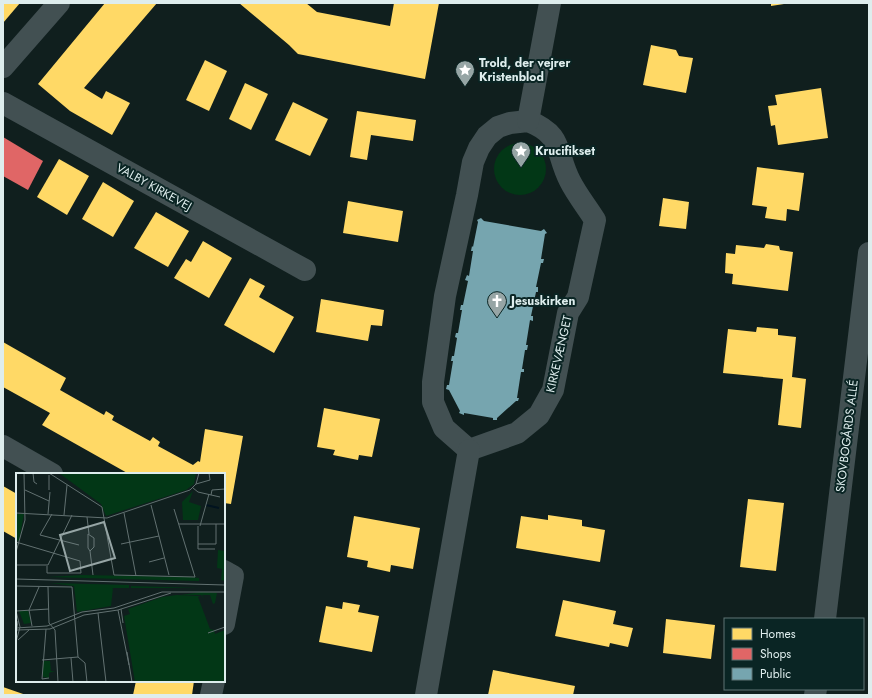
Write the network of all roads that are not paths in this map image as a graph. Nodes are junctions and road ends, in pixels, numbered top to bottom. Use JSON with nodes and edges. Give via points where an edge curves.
{"nodes":[{"id":1,"x":59,"y":3,"type":"edge"},
{"id":2,"x":550,"y":3,"type":"edge"},
{"id":3,"x":3,"y":67,"type":"edge"},
{"id":4,"x":3,"y":103,"type":"edge"},
{"id":5,"x":528,"y":121,"type":"junction"},
{"id":6,"x":869,"y":253,"type":"edge"},
{"id":7,"x":305,"y":270,"type":"dead end"},
{"id":8,"x":3,"y":446,"type":"edge"},
{"id":9,"x":469,"y":450,"type":"junction"},
{"id":10,"x":50,"y":473,"type":"edge"},
{"id":11,"x":225,"y":572,"type":"edge"},
{"id":12,"x":825,"y":618,"type":"edge"},
{"id":13,"x":225,"y":619,"type":"edge"},
{"id":14,"x":214,"y":682,"type":"edge"},
{"id":15,"x":211,"y":695,"type":"edge"},
{"id":16,"x":426,"y":695,"type":"edge"}],
"edges":[{"from":1,"to":3,"type":"street"},
{"from":2,"to":5,"type":"street"},
{"from":4,"to":7,"type":"street","name":"VALBY KIRKEVEJ"},
{"from":5,"to":9,"type":"street","via":[[510,122],[498,127],[487,136],[479,148],[473,162],[445,296],[433,382],[433,402],[444,428]]},
{"from":5,"to":9,"type":"street","name":"KIRKEVÆNGET","via":[[539,125],[555,140],[570,182],[596,220],[578,298],[568,313],[553,390],[539,415],[517,433]]},
{"from":6,"to":12,"type":"street","name":"SKOVBOGÅRDS ALLÉ"},
{"from":8,"to":10,"type":"street"},
{"from":9,"to":16,"type":"street"},
{"from":11,"to":13,"type":"street","via":[[233,576]]},
{"from":14,"to":15,"type":"street"}]}
